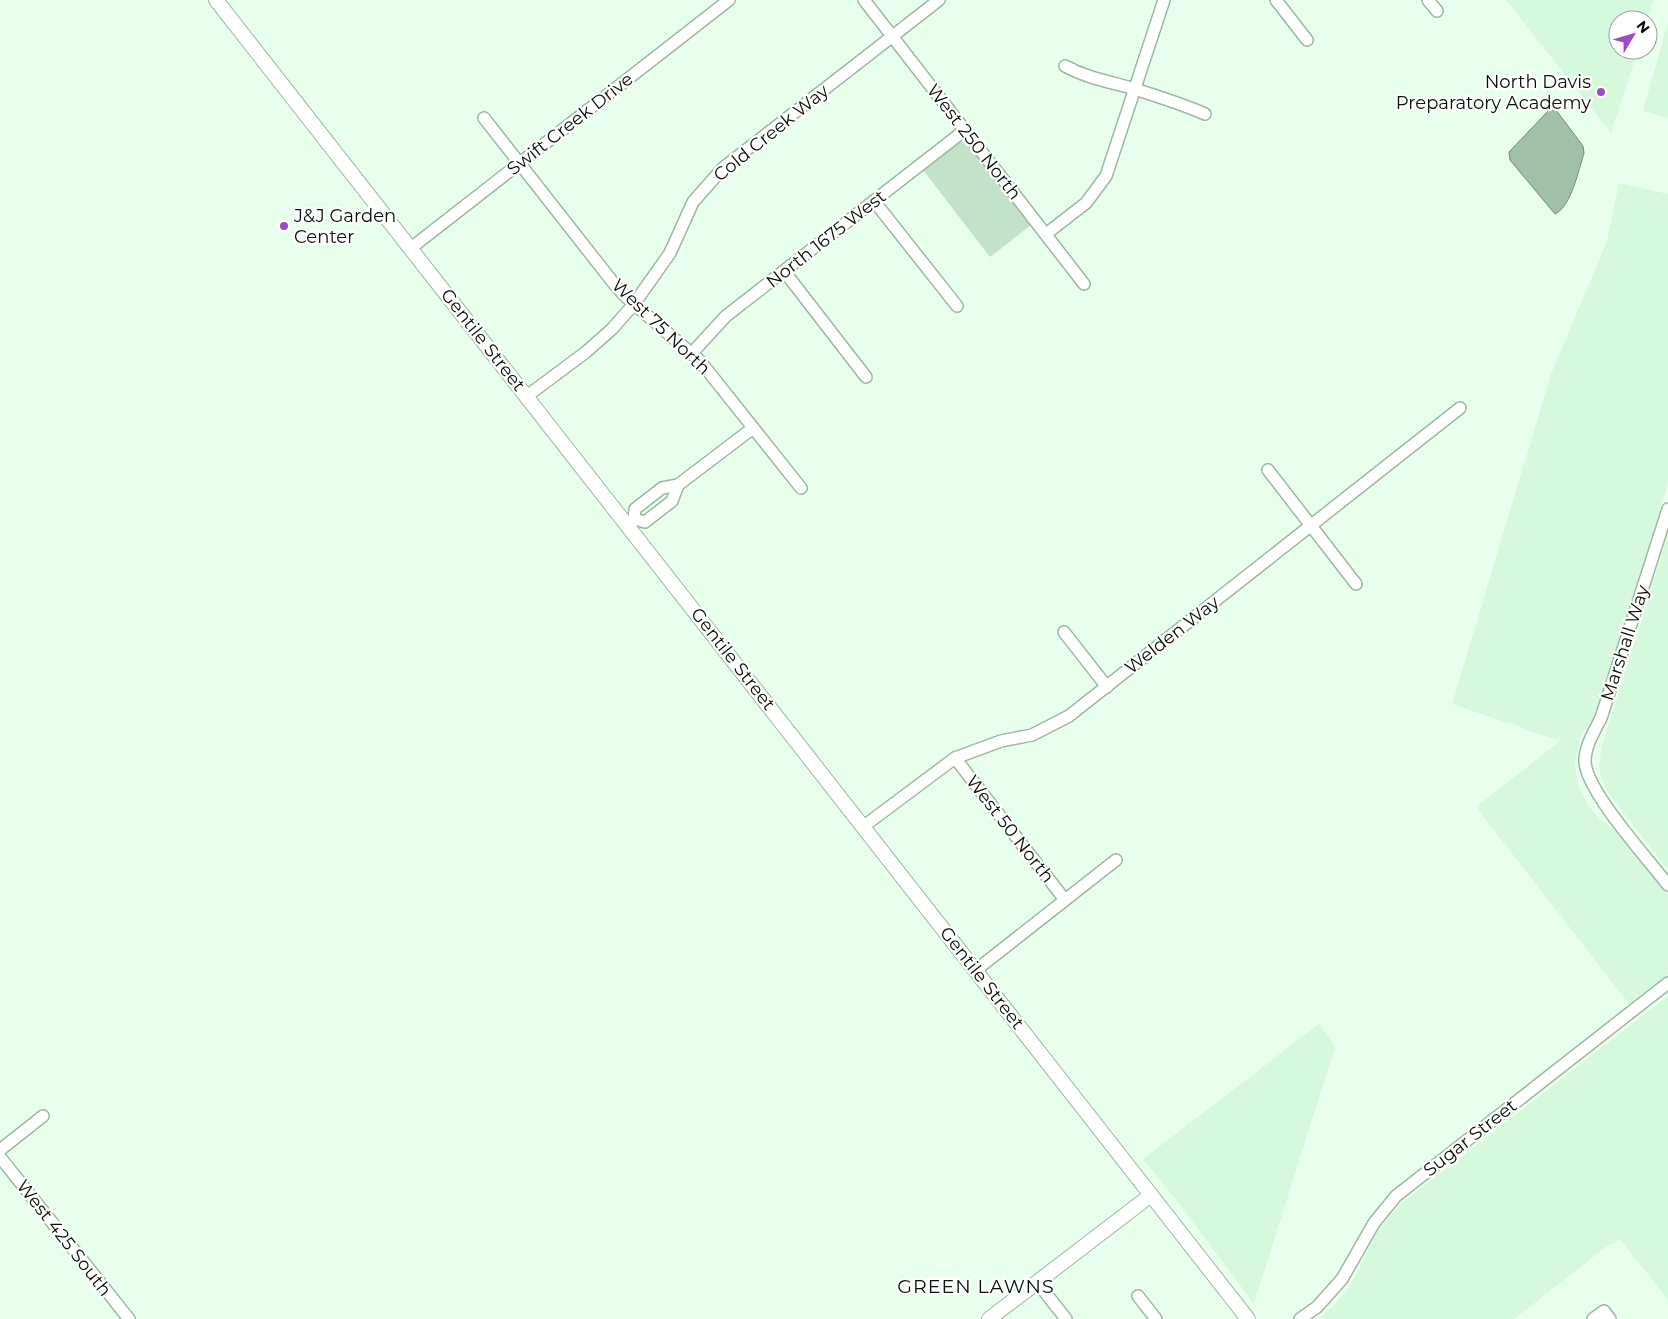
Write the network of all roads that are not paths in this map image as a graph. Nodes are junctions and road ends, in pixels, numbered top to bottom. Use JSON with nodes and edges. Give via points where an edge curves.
{"nodes":[{"id":1,"x":216,"y":0,"type":"edge"},
{"id":2,"x":729,"y":0,"type":"edge"},
{"id":3,"x":864,"y":0,"type":"edge"},
{"id":4,"x":939,"y":0,"type":"edge"},
{"id":5,"x":1164,"y":0,"type":"edge"},
{"id":6,"x":1276,"y":0,"type":"edge"},
{"id":7,"x":1428,"y":0,"type":"edge"},
{"id":8,"x":1437,"y":11,"type":"dead end"},
{"id":9,"x":892,"y":36,"type":"junction"},
{"id":10,"x":1308,"y":40,"type":"dead end"},
{"id":11,"x":1065,"y":66,"type":"dead end"},
{"id":12,"x":1134,"y":89,"type":"junction"},
{"id":13,"x":1205,"y":114,"type":"dead end"},
{"id":14,"x":484,"y":118,"type":"dead end"},
{"id":15,"x":965,"y":130,"type":"junction"},
{"id":16,"x":520,"y":164,"type":"junction"},
{"id":17,"x":874,"y":201,"type":"junction"},
{"id":18,"x":1046,"y":234,"type":"junction"},
{"id":19,"x":412,"y":248,"type":"junction"},
{"id":20,"x":784,"y":271,"type":"junction"},
{"id":21,"x":1084,"y":284,"type":"dead end"},
{"id":22,"x":634,"y":304,"type":"junction"},
{"id":23,"x":957,"y":306,"type":"dead end"},
{"id":24,"x":692,"y":353,"type":"junction"},
{"id":25,"x":866,"y":377,"type":"dead end"},
{"id":26,"x":527,"y":396,"type":"junction"},
{"id":27,"x":1460,"y":408,"type":"dead end"},
{"id":28,"x":753,"y":428,"type":"junction"},
{"id":29,"x":1268,"y":470,"type":"dead end"},
{"id":30,"x":678,"y":485,"type":"junction"},
{"id":31,"x":801,"y":488,"type":"dead end"},
{"id":32,"x":1668,"y":509,"type":"edge"},
{"id":33,"x":631,"y":522,"type":"junction"},
{"id":34,"x":1312,"y":525,"type":"junction"},
{"id":35,"x":1356,"y":584,"type":"dead end"},
{"id":36,"x":1064,"y":632,"type":"dead end"},
{"id":37,"x":1107,"y":687,"type":"junction"},
{"id":38,"x":955,"y":758,"type":"junction"},
{"id":39,"x":864,"y":826,"type":"junction"},
{"id":40,"x":1116,"y":860,"type":"dead end"},
{"id":41,"x":1668,"y":885,"type":"edge"},
{"id":42,"x":1065,"y":900,"type":"junction"},
{"id":43,"x":976,"y":970,"type":"junction"},
{"id":44,"x":1668,"y":983,"type":"edge"},
{"id":45,"x":44,"y":1116,"type":"dead end"},
{"id":46,"x":0,"y":1150,"type":"edge"},
{"id":47,"x":0,"y":1157,"type":"edge"},
{"id":48,"x":1151,"y":1195,"type":"junction"},
{"id":49,"x":1036,"y":1282,"type":"junction"},
{"id":50,"x":1138,"y":1296,"type":"dead end"},
{"id":51,"x":1607,"y":1315,"type":"edge"},
{"id":52,"x":128,"y":1319,"type":"edge"},
{"id":53,"x":990,"y":1319,"type":"edge"},
{"id":54,"x":1066,"y":1319,"type":"edge"},
{"id":55,"x":1156,"y":1319,"type":"edge"},
{"id":56,"x":1248,"y":1319,"type":"edge"},
{"id":57,"x":1300,"y":1319,"type":"edge"},
{"id":58,"x":1593,"y":1319,"type":"edge"}],
"edges":[{"from":1,"to":19,"type":"main road","name":"Gentile Street"},
{"from":2,"to":16,"type":"street","name":"Swift Creek Drive"},
{"from":3,"to":9,"type":"street","name":"West 250 North"},
{"from":4,"to":9,"type":"street","name":"Cold Creek Way"},
{"from":5,"to":12,"type":"street"},
{"from":6,"to":10,"type":"street"},
{"from":7,"to":8,"type":"street"},
{"from":9,"to":15,"type":"street","name":"West 250 North"},
{"from":9,"to":22,"type":"street","name":"Cold Creek Way","via":[[718,174],[693,202],[670,253]]},
{"from":11,"to":12,"type":"street","via":[[1080,74]]},
{"from":12,"to":13,"type":"street"},
{"from":12,"to":18,"type":"street","via":[[1106,176],[1086,203]]},
{"from":14,"to":16,"type":"street","name":"West 75 North"},
{"from":15,"to":17,"type":"street","name":"North 1675 West"},
{"from":15,"to":18,"type":"street","name":"West 250 North"},
{"from":16,"to":19,"type":"street","name":"Swift Creek Drive"},
{"from":16,"to":22,"type":"street","name":"West 75 North","via":[[615,285]]},
{"from":17,"to":20,"type":"street","name":"North 1675 West"},
{"from":17,"to":23,"type":"street"},
{"from":18,"to":21,"type":"street","name":"West 250 North"},
{"from":19,"to":26,"type":"main road","name":"Gentile Street"},
{"from":20,"to":24,"type":"street","name":"North 1675 West","via":[[726,316]]},
{"from":20,"to":25,"type":"street"},
{"from":22,"to":24,"type":"street","name":"West 75 North"},
{"from":22,"to":26,"type":"street","name":"Cold Creek Way","via":[[586,352]]},
{"from":24,"to":28,"type":"street","name":"West 75 North"},
{"from":26,"to":33,"type":"main road","name":"Gentile Street"},
{"from":27,"to":34,"type":"street","name":"Welden Way"},
{"from":28,"to":30,"type":"street"},
{"from":28,"to":31,"type":"street","name":"West 75 North"},
{"from":29,"to":34,"type":"street"},
{"from":30,"to":33,"type":"street","via":[[662,488],[635,508]]},
{"from":30,"to":33,"type":"street","via":[[672,501],[645,522]]},
{"from":32,"to":41,"type":"street","name":"Marshall Way","via":[[1585,762],[1588,777],[1598,796]]},
{"from":33,"to":39,"type":"main road","name":"Gentile Street"},
{"from":34,"to":35,"type":"street"},
{"from":34,"to":37,"type":"street","name":"Welden Way"},
{"from":36,"to":37,"type":"street"},
{"from":37,"to":38,"type":"street","name":"Welden Way","via":[[1069,716],[1032,735],[1001,741]]},
{"from":38,"to":39,"type":"street","name":"Welden Way"},
{"from":38,"to":42,"type":"street","name":"West 50 North"},
{"from":39,"to":43,"type":"main road","name":"Gentile Street"},
{"from":40,"to":42,"type":"street"},
{"from":42,"to":43,"type":"street"},
{"from":43,"to":48,"type":"main road","name":"Gentile Street"},
{"from":44,"to":57,"type":"street","name":"Sugar Street","via":[[1396,1196],[1374,1223],[1342,1279],[1317,1308]]},
{"from":45,"to":46,"type":"street"},
{"from":47,"to":52,"type":"street","name":"West 425 South"},
{"from":48,"to":49,"type":"main road"},
{"from":48,"to":56,"type":"main road","name":"Gentile Street"},
{"from":49,"to":53,"type":"main road"},
{"from":49,"to":54,"type":"street"},
{"from":50,"to":55,"type":"street"},
{"from":51,"to":58,"type":"street"}]}
